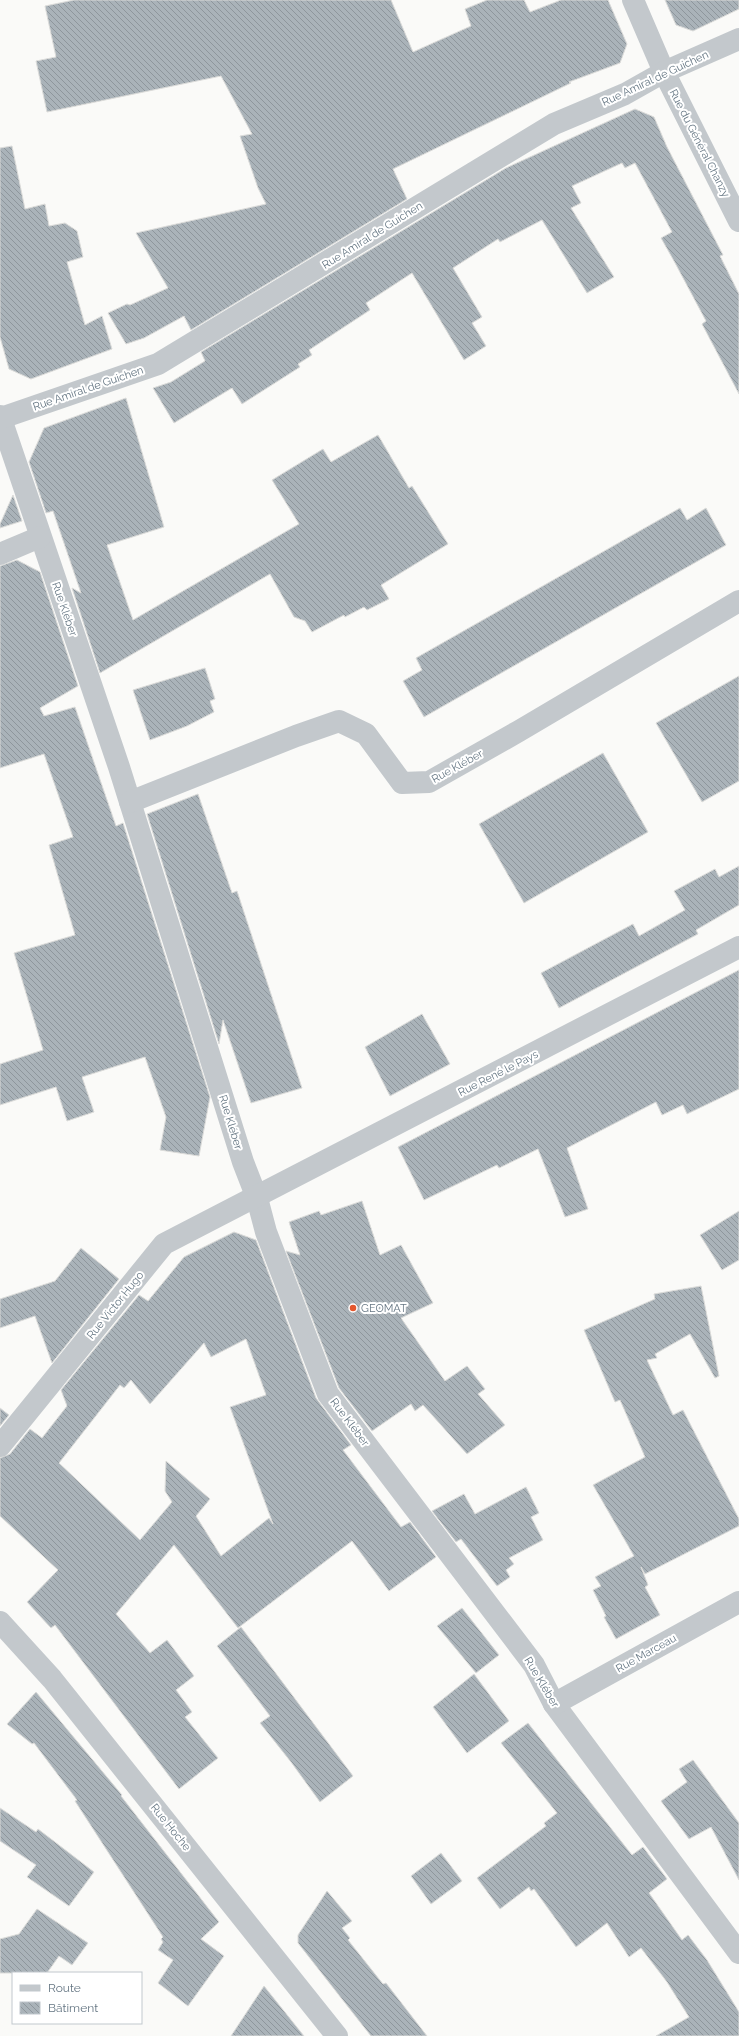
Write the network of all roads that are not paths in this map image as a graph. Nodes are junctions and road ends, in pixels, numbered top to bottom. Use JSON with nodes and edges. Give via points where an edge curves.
{"nodes":[{"id":1,"x":633,"y":0,"type":"edge"},
{"id":2,"x":739,"y":39,"type":"edge"},
{"id":3,"x":664,"y":72,"type":"junction"},
{"id":4,"x":739,"y":221,"type":"edge"},
{"id":5,"x":0,"y":417,"type":"edge"},
{"id":6,"x":40,"y":537,"type":"junction"},
{"id":7,"x":0,"y":554,"type":"edge"},
{"id":8,"x":739,"y":601,"type":"edge"},
{"id":9,"x":130,"y":802,"type":"junction"},
{"id":10,"x":739,"y":947,"type":"edge"},
{"id":11,"x":257,"y":1198,"type":"junction"},
{"id":12,"x":0,"y":1446,"type":"edge"},
{"id":13,"x":739,"y":1602,"type":"edge"},
{"id":14,"x":0,"y":1622,"type":"edge"},
{"id":15,"x":554,"y":1704,"type":"junction"},
{"id":16,"x":739,"y":1954,"type":"edge"},
{"id":17,"x":336,"y":2036,"type":"edge"}],
"edges":[{"from":1,"to":3,"type":"street","name":"Rue du Général Chanzy"},
{"from":2,"to":3,"type":"street","name":"Rue Amiral de Guichen"},
{"from":3,"to":4,"type":"street","name":"Rue du Général Chanzy"},
{"from":3,"to":5,"type":"street","name":"Rue Amiral de Guichen","via":[[625,94],[554,124],[158,364]]},
{"from":5,"to":6,"type":"street","name":"Rue Kléber"},
{"from":6,"to":7,"type":"street"},
{"from":6,"to":9,"type":"street","name":"Rue Kléber"},
{"from":8,"to":9,"type":"street","name":"Rue Kléber","via":[[519,732],[429,782],[402,783],[366,734],[339,721]]},
{"from":9,"to":11,"type":"street","name":"Rue Kléber","via":[[243,1162]]},
{"from":10,"to":11,"type":"street","name":"Rue René le Pays"},
{"from":11,"to":12,"type":"street","name":"Rue Victor Hugo","via":[[164,1244]]},
{"from":11,"to":15,"type":"street","name":"Rue Kléber","via":[[266,1232],[328,1394],[534,1665]]},
{"from":13,"to":15,"type":"street","name":"Rue Marceau"},
{"from":14,"to":17,"type":"street","name":"Rue Hoche","via":[[52,1679]]},
{"from":15,"to":16,"type":"street","name":"Rue Kléber"}]}
